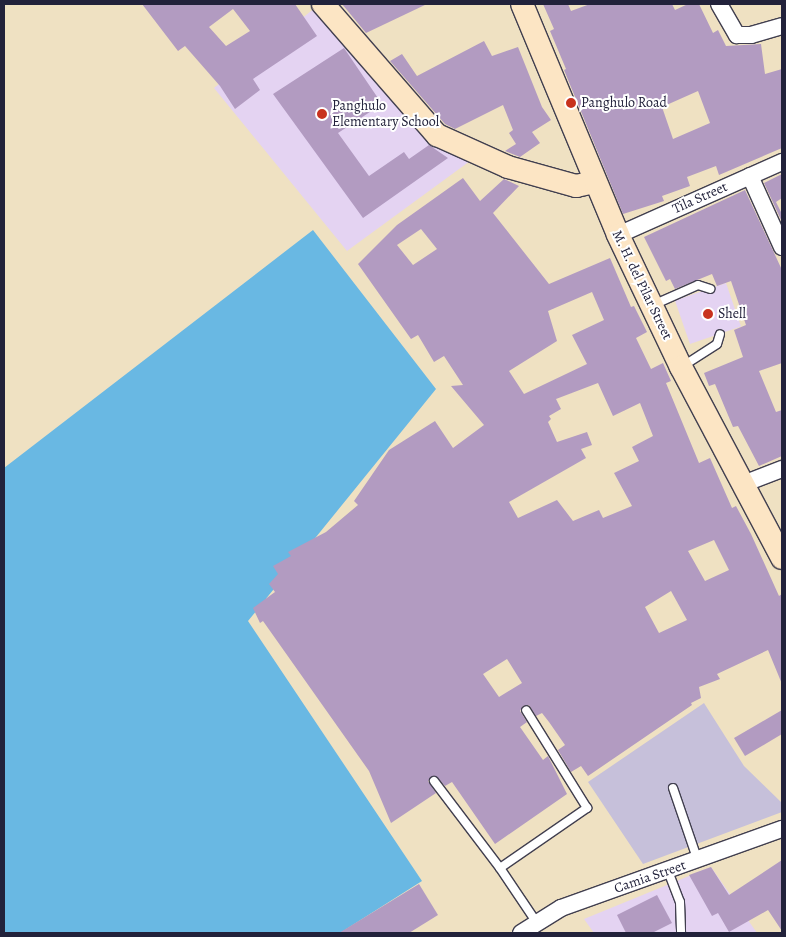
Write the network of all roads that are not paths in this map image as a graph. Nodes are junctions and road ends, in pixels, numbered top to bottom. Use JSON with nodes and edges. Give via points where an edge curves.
{"nodes":[{"id":1,"x":323,"y":4,"type":"edge"},
{"id":2,"x":522,"y":4,"type":"edge"},
{"id":3,"x":719,"y":4,"type":"edge"},
{"id":4,"x":782,"y":26,"type":"edge"},
{"id":5,"x":782,"y":162,"type":"edge"},
{"id":6,"x":750,"y":176,"type":"junction"},
{"id":7,"x":595,"y":182,"type":"junction"},
{"id":8,"x":618,"y":236,"type":"junction"},
{"id":9,"x":782,"y":247,"type":"edge"},
{"id":10,"x":710,"y":289,"type":"dead end"},
{"id":11,"x":652,"y":306,"type":"junction"},
{"id":12,"x":720,"y":334,"type":"dead end"},
{"id":13,"x":681,"y":367,"type":"junction"},
{"id":14,"x":782,"y":469,"type":"edge"},
{"id":15,"x":743,"y":484,"type":"junction"},
{"id":16,"x":782,"y":558,"type":"edge"},
{"id":17,"x":526,"y":710,"type":"dead end"},
{"id":18,"x":434,"y":781,"type":"dead end"},
{"id":19,"x":673,"y":788,"type":"dead end"},
{"id":20,"x":782,"y":829,"type":"edge"},
{"id":21,"x":698,"y":861,"type":"junction"},
{"id":22,"x":500,"y":868,"type":"junction"},
{"id":23,"x":668,"y":870,"type":"junction"},
{"id":24,"x":537,"y":923,"type":"junction"},
{"id":25,"x":521,"y":933,"type":"edge"},
{"id":26,"x":681,"y":933,"type":"edge"}],
"edges":[{"from":1,"to":7,"type":"main road","via":[[437,135],[508,167],[576,186]]},
{"from":2,"to":7,"type":"main road","name":"M. H. del Pilar Street"},
{"from":3,"to":4,"type":"street","via":[[737,34],[751,35]]},
{"from":5,"to":6,"type":"street","name":"Tila Street"},
{"from":6,"to":8,"type":"street","name":"Tila Street"},
{"from":6,"to":9,"type":"street"},
{"from":7,"to":8,"type":"main road","name":"M. H. del Pilar Street"},
{"from":8,"to":11,"type":"main road","name":"M. H. del Pilar Street"},
{"from":10,"to":11,"type":"lane","via":[[698,285]]},
{"from":11,"to":13,"type":"main road","name":"M. H. del Pilar Street"},
{"from":12,"to":13,"type":"lane","via":[[717,344]]},
{"from":13,"to":15,"type":"main road","name":"M. H. del Pilar Street"},
{"from":14,"to":15,"type":"street"},
{"from":15,"to":16,"type":"main road","name":"M. H. del Pilar Street"},
{"from":17,"to":22,"type":"lane","via":[[587,808]]},
{"from":18,"to":22,"type":"lane"},
{"from":19,"to":21,"type":"lane"},
{"from":20,"to":21,"type":"street","name":"Camia Street"},
{"from":21,"to":23,"type":"street","name":"Camia Street"},
{"from":22,"to":24,"type":"lane"},
{"from":23,"to":24,"type":"street","name":"Camia Street","via":[[562,908]]},
{"from":23,"to":26,"type":"lane","via":[[680,902]]},
{"from":24,"to":25,"type":"street","name":"Camia Street"}]}
